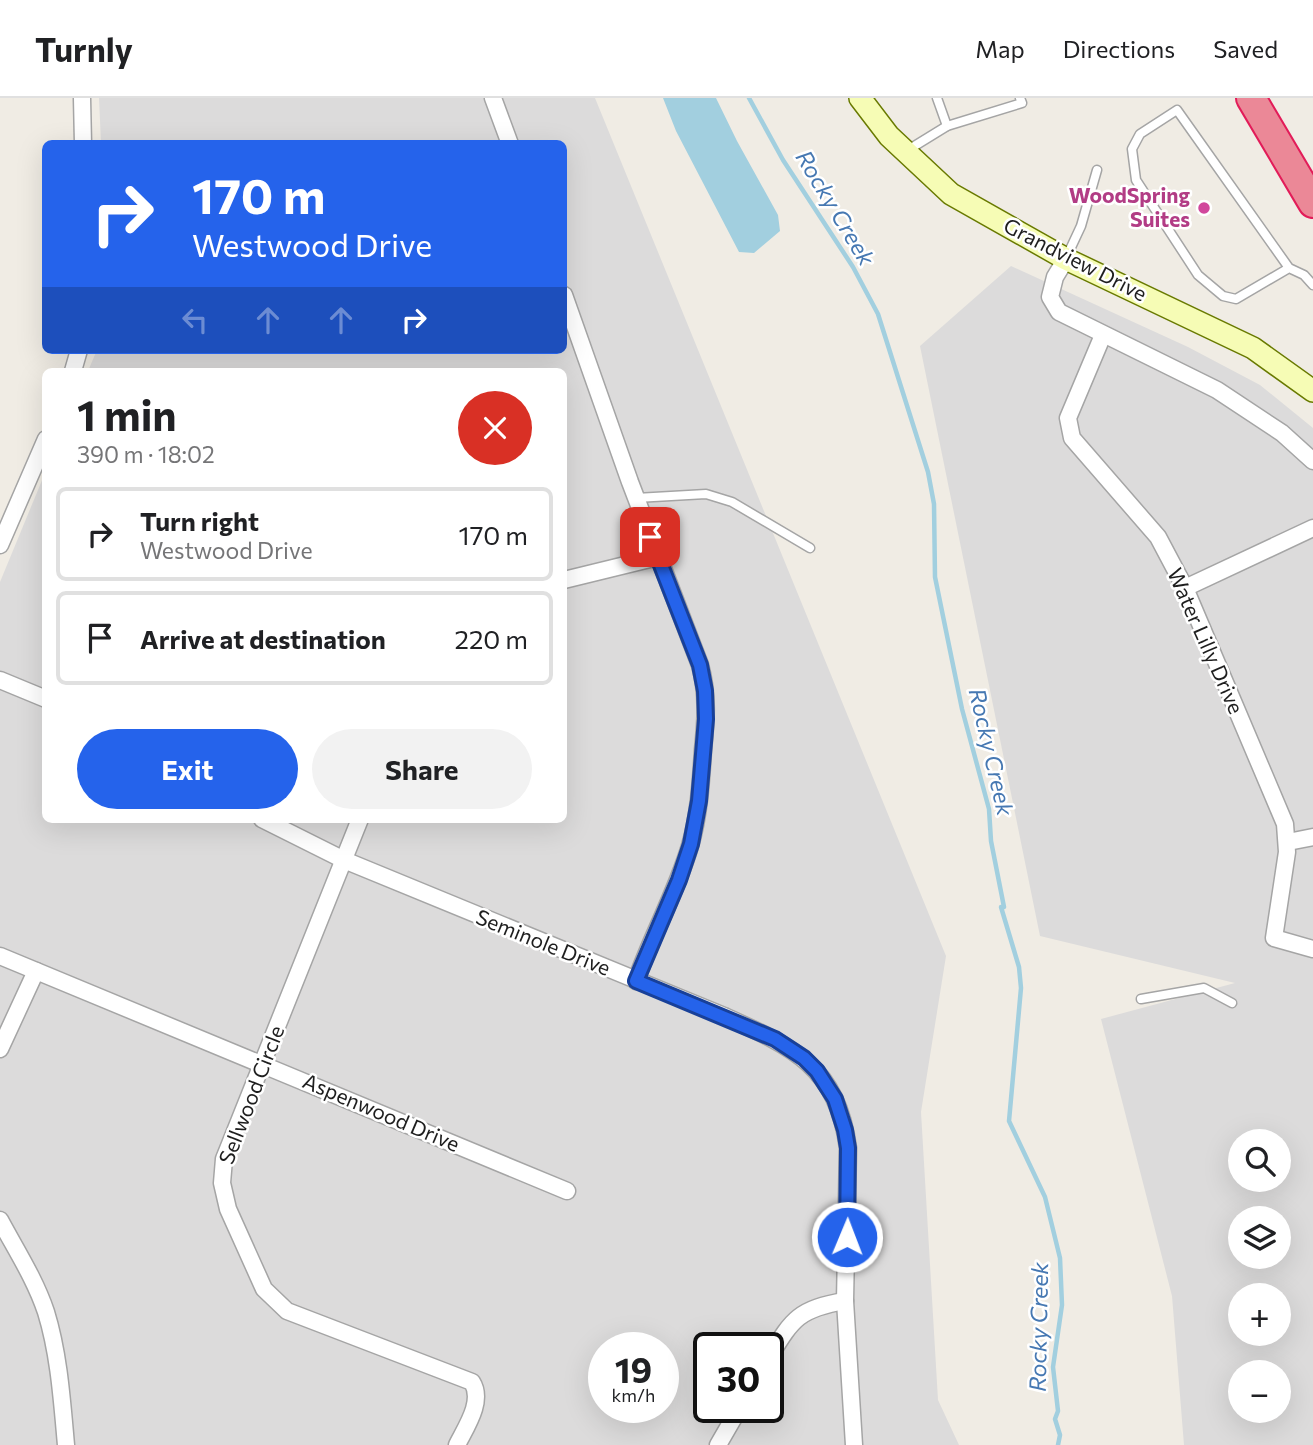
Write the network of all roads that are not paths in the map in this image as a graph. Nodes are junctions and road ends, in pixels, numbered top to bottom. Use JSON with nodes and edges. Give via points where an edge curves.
{"nodes":[{"id":1,"x":82,"y":98,"type":"edge"},
{"id":2,"x":493,"y":98,"type":"edge"},
{"id":3,"x":860,"y":98,"type":"edge"},
{"id":4,"x":937,"y":98,"type":"edge"},
{"id":5,"x":1020,"y":98,"type":"edge"},
{"id":6,"x":1251,"y":98,"type":"edge"},
{"id":7,"x":947,"y":126,"type":"junction"},
{"id":8,"x":83,"y":140,"type":"edge"},
{"id":9,"x":509,"y":140,"type":"edge"},
{"id":10,"x":905,"y":152,"type":"junction"},
{"id":11,"x":1097,"y":170,"type":"dead end"},
{"id":12,"x":1313,"y":202,"type":"edge"},
{"id":13,"x":1066,"y":259,"type":"junction"},
{"id":14,"x":1289,"y":268,"type":"junction"},
{"id":15,"x":1313,"y":285,"type":"edge"},
{"id":16,"x":567,"y":303,"type":"edge"},
{"id":17,"x":1103,"y":335,"type":"junction"},
{"id":18,"x":1313,"y":391,"type":"edge"},
{"id":19,"x":42,"y":448,"type":"edge"},
{"id":20,"x":1313,"y":461,"type":"edge"},
{"id":21,"x":636,"y":498,"type":"junction"},
{"id":22,"x":1313,"y":528,"type":"edge"},
{"id":23,"x":0,"y":545,"type":"edge"},
{"id":24,"x":810,"y":548,"type":"dead end"},
{"id":25,"x":658,"y":557,"type":"junction"},
{"id":26,"x":567,"y":579,"type":"edge"},
{"id":27,"x":1185,"y":588,"type":"junction"},
{"id":28,"x":0,"y":680,"type":"edge"},
{"id":29,"x":42,"y":697,"type":"edge"},
{"id":30,"x":270,"y":823,"type":"edge"},
{"id":31,"x":358,"y":823,"type":"edge"},
{"id":32,"x":1313,"y":837,"type":"edge"},
{"id":33,"x":1287,"y":842,"type":"junction"},
{"id":34,"x":344,"y":860,"type":"junction"},
{"id":35,"x":1313,"y":949,"type":"edge"},
{"id":36,"x":0,"y":956,"type":"edge"},
{"id":37,"x":36,"y":971,"type":"junction"},
{"id":38,"x":636,"y":981,"type":"junction"},
{"id":39,"x":1141,"y":999,"type":"dead end"},
{"id":40,"x":1232,"y":1003,"type":"dead end"},
{"id":41,"x":0,"y":1049,"type":"edge"},
{"id":42,"x":262,"y":1064,"type":"junction"},
{"id":43,"x":567,"y":1191,"type":"dead end"},
{"id":44,"x":0,"y":1220,"type":"edge"},
{"id":45,"x":845,"y":1301,"type":"junction"},
{"id":46,"x":784,"y":1333,"type":"edge"},
{"id":47,"x":731,"y":1423,"type":"edge"},
{"id":48,"x":66,"y":1445,"type":"edge"},
{"id":49,"x":457,"y":1445,"type":"edge"},
{"id":50,"x":718,"y":1445,"type":"edge"},
{"id":51,"x":854,"y":1445,"type":"edge"}],
"edges":[{"from":1,"to":8,"type":"street"},
{"from":2,"to":9,"type":"street"},
{"from":3,"to":10,"type":"street","name":"Grandview Drive"},
{"from":4,"to":7,"type":"lane"},
{"from":5,"to":7,"type":"lane","via":[[1022,103]]},
{"from":6,"to":12,"type":"highway"},
{"from":7,"to":10,"type":"lane"},
{"from":10,"to":13,"type":"street","name":"Grandview Drive","via":[[951,194]]},
{"from":11,"to":13,"type":"lane"},
{"from":13,"to":17,"type":"street","via":[[1050,297],[1059,312]]},
{"from":13,"to":18,"type":"street","name":"Grandview Drive","via":[[1253,348]]},
{"from":14,"to":14,"type":"lane","via":[[1236,299],[1223,296],[1198,275],[1136,180],[1132,149],[1140,134],[1177,110]]},
{"from":14,"to":15,"type":"lane"},
{"from":16,"to":21,"type":"street"},
{"from":17,"to":20,"type":"street","via":[[1217,390],[1282,433]]},
{"from":17,"to":27,"type":"street","name":"Water Lilly Drive","via":[[1068,418],[1072,438],[1158,537]]},
{"from":19,"to":23,"type":"street"},
{"from":21,"to":24,"type":"lane","via":[[706,494],[732,502]]},
{"from":21,"to":25,"type":"street"},
{"from":22,"to":27,"type":"street"},
{"from":25,"to":26,"type":"street"},
{"from":25,"to":38,"type":"street","via":[[700,665],[706,719],[691,844]]},
{"from":27,"to":33,"type":"street","name":"Water Lilly Drive","via":[[1285,824]]},
{"from":28,"to":29,"type":"street"},
{"from":30,"to":34,"type":"street","name":"Seminole Drive"},
{"from":31,"to":34,"type":"street","name":"Sellwood Circle"},
{"from":32,"to":33,"type":"street"},
{"from":33,"to":35,"type":"street","name":"Water Lilly Drive","via":[[1274,938]]},
{"from":34,"to":38,"type":"street","name":"Seminole Drive"},
{"from":34,"to":42,"type":"street","name":"Sellwood Circle"},
{"from":36,"to":37,"type":"street","name":"Aspenwood Drive"},
{"from":37,"to":41,"type":"street"},
{"from":37,"to":42,"type":"street","name":"Aspenwood Drive"},
{"from":38,"to":45,"type":"street","name":"Seminole Drive","via":[[775,1039],[804,1058],[827,1086],[841,1116],[848,1148]]},
{"from":39,"to":40,"type":"lane","via":[[1204,988]]},
{"from":42,"to":43,"type":"street","name":"Aspenwood Drive"},
{"from":42,"to":49,"type":"street","name":"Sellwood Circle","via":[[224,1159],[222,1183],[228,1209],[264,1289],[295,1315],[472,1382],[475,1407]]},
{"from":44,"to":48,"type":"street","via":[[45,1310],[55,1351]]},
{"from":45,"to":46,"type":"street","via":[[825,1304],[798,1317]]},
{"from":45,"to":51,"type":"street","name":"Seminole Drive"},
{"from":47,"to":50,"type":"street"}]}
